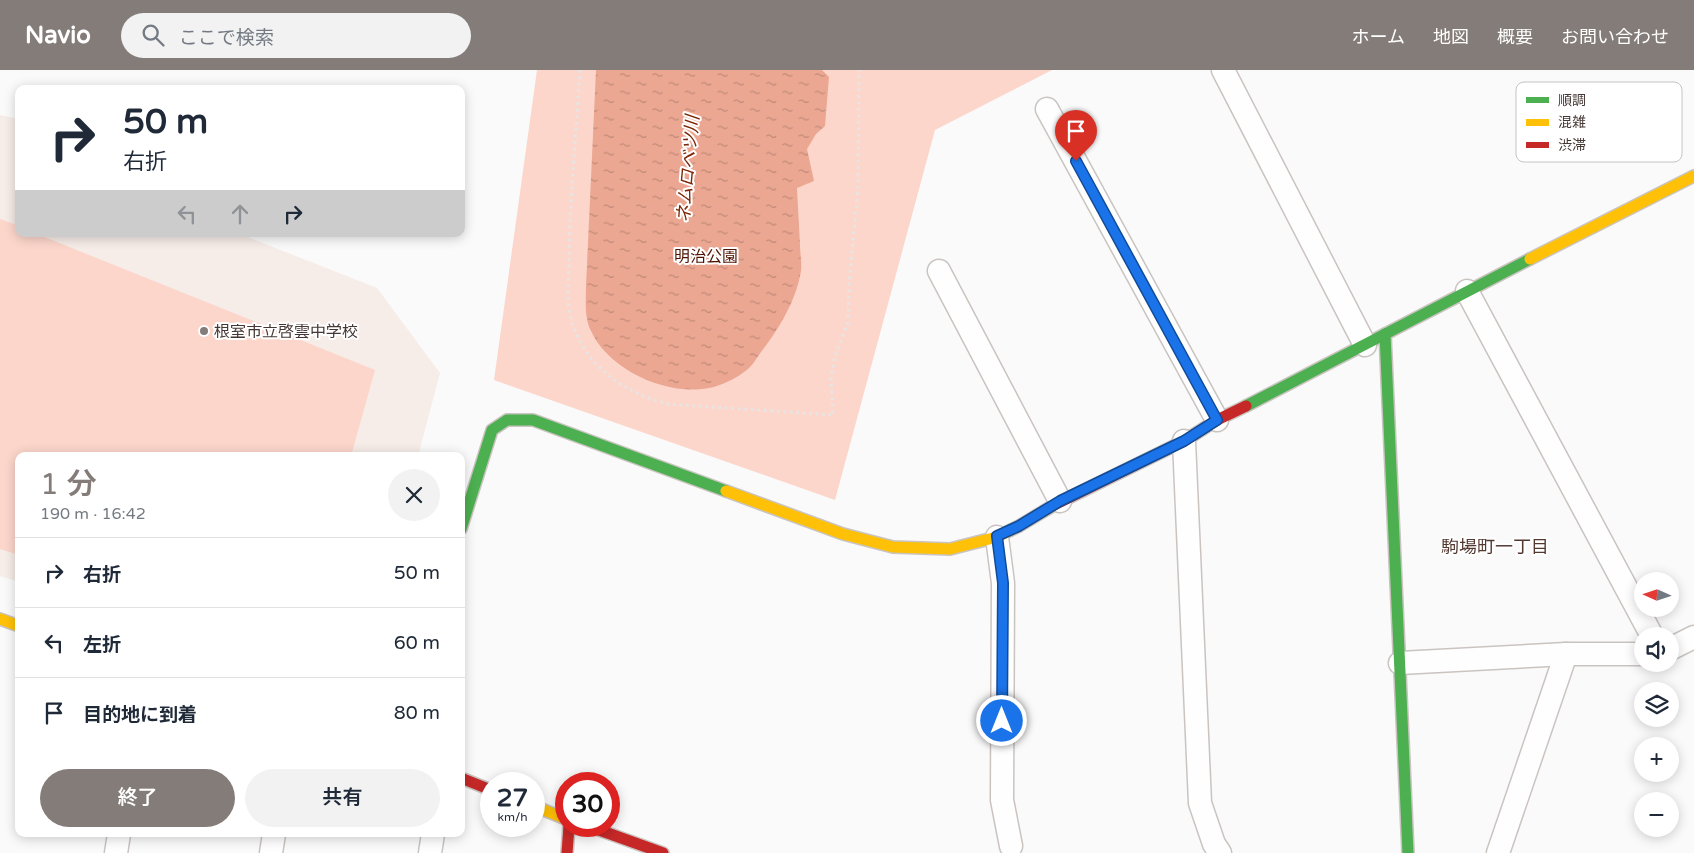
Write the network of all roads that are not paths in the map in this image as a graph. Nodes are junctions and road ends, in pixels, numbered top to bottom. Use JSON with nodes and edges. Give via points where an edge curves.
{"nodes":[{"id":1,"x":1223,"y":70,"type":"edge"},
{"id":2,"x":1047,"y":109,"type":"dead end"},
{"id":3,"x":1693,"y":180,"type":"edge"},
{"id":4,"x":939,"y":271,"type":"dead end"},
{"id":5,"x":1467,"y":291,"type":"junction"},
{"id":6,"x":1375,"y":339,"type":"junction"},
{"id":7,"x":1217,"y":420,"type":"junction"},
{"id":8,"x":1184,"y":441,"type":"junction"},
{"id":9,"x":1060,"y":501,"type":"junction"},
{"id":10,"x":465,"y":516,"type":"edge"},
{"id":11,"x":997,"y":536,"type":"junction"},
{"id":12,"x":0,"y":619,"type":"edge"},
{"id":13,"x":15,"y":625,"type":"edge"},
{"id":14,"x":1647,"y":627,"type":"edge"},
{"id":15,"x":1694,"y":637,"type":"edge"},
{"id":16,"x":1679,"y":644,"type":"edge"},
{"id":17,"x":1566,"y":654,"type":"junction"},
{"id":18,"x":1634,"y":654,"type":"edge"},
{"id":19,"x":1400,"y":663,"type":"junction"},
{"id":20,"x":465,"y":780,"type":"edge"},
{"id":21,"x":480,"y":786,"type":"edge"},
{"id":22,"x":119,"y":837,"type":"edge"},
{"id":23,"x":274,"y":837,"type":"edge"},
{"id":24,"x":433,"y":837,"type":"edge"},
{"id":25,"x":568,"y":837,"type":"edge"},
{"id":26,"x":619,"y":837,"type":"edge"},
{"id":27,"x":1011,"y":846,"type":"dead end"},
{"id":28,"x":116,"y":853,"type":"edge"},
{"id":29,"x":271,"y":853,"type":"edge"},
{"id":30,"x":430,"y":853,"type":"edge"},
{"id":31,"x":567,"y":853,"type":"edge"},
{"id":32,"x":663,"y":853,"type":"edge"},
{"id":33,"x":1220,"y":853,"type":"edge"},
{"id":34,"x":1408,"y":853,"type":"edge"},
{"id":35,"x":1498,"y":853,"type":"edge"}],
"edges":[{"from":1,"to":6,"type":"street"},
{"from":2,"to":7,"type":"street"},
{"from":3,"to":5,"type":"street"},
{"from":4,"to":9,"type":"street"},
{"from":5,"to":6,"type":"street"},
{"from":5,"to":14,"type":"street"},
{"from":6,"to":7,"type":"street"},
{"from":6,"to":19,"type":"street"},
{"from":7,"to":8,"type":"street"},
{"from":8,"to":9,"type":"street"},
{"from":8,"to":33,"type":"street","via":[[1200,803]]},
{"from":9,"to":11,"type":"street"},
{"from":10,"to":11,"type":"street","via":[[492,430],[507,420],[533,420],[843,534],[893,548],[950,549]]},
{"from":11,"to":27,"type":"street","via":[[1003,583],[1002,800]]},
{"from":12,"to":13,"type":"street"},
{"from":15,"to":16,"type":"street"},
{"from":17,"to":18,"type":"street"},
{"from":17,"to":19,"type":"street"},
{"from":17,"to":35,"type":"street"},
{"from":19,"to":34,"type":"street"},
{"from":20,"to":21,"type":"street"},
{"from":22,"to":28,"type":"street"},
{"from":23,"to":29,"type":"street"},
{"from":24,"to":30,"type":"street"},
{"from":25,"to":31,"type":"street"},
{"from":26,"to":32,"type":"street"}]}
